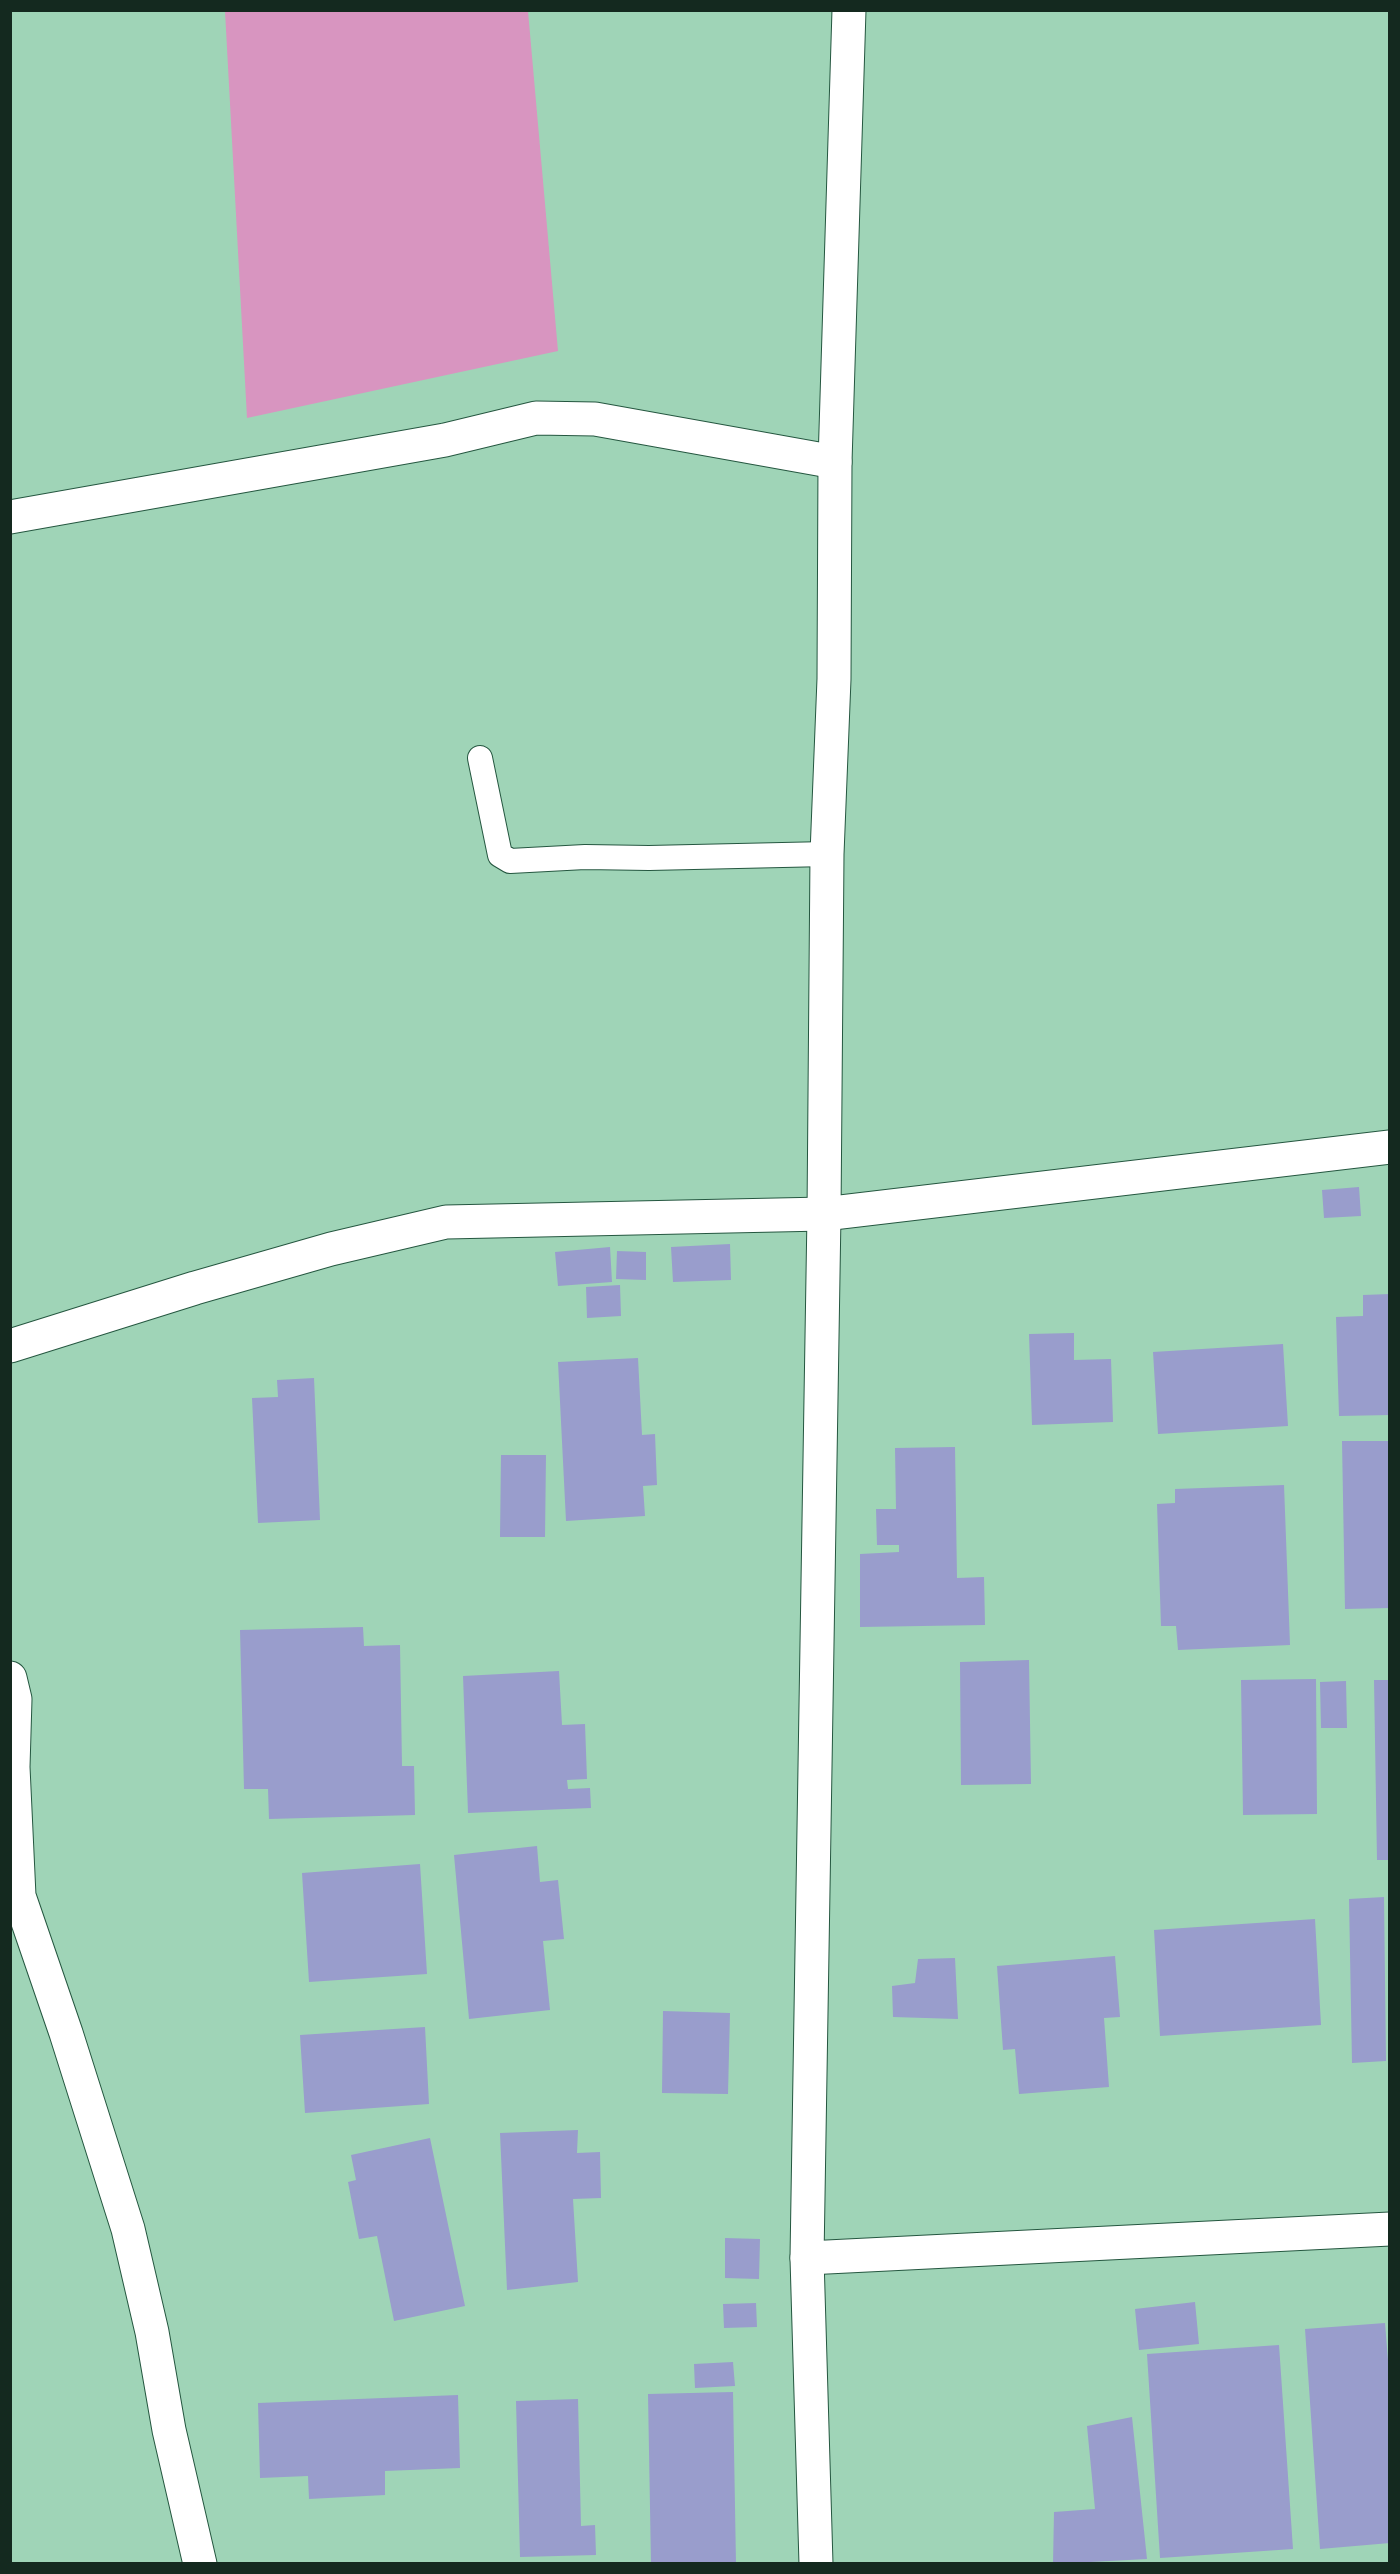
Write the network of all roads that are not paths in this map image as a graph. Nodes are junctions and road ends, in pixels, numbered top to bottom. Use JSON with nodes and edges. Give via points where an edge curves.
{"nodes":[{"id":1,"x":849,"y":10,"type":"edge"},
{"id":2,"x":835,"y":462,"type":"junction"},
{"id":3,"x":10,"y":517,"type":"edge"},
{"id":4,"x":480,"y":758,"type":"dead end"},
{"id":5,"x":827,"y":854,"type":"junction"},
{"id":6,"x":1389,"y":1147,"type":"edge"},
{"id":7,"x":824,"y":1214,"type":"junction"},
{"id":8,"x":10,"y":1346,"type":"edge"},
{"id":9,"x":10,"y":1678,"type":"edge"},
{"id":10,"x":1389,"y":2229,"type":"edge"},
{"id":11,"x":807,"y":2258,"type":"junction"},
{"id":12,"x":200,"y":2564,"type":"edge"},
{"id":13,"x":816,"y":2564,"type":"edge"}],
"edges":[{"from":1,"to":2,"type":"street"},
{"from":2,"to":3,"type":"street","via":[[595,419],[536,418],[445,440]]},
{"from":2,"to":5,"type":"street","via":[[834,679]]},
{"from":4,"to":5,"type":"lane","via":[[500,855],[510,861]]},
{"from":5,"to":7,"type":"street"},
{"from":6,"to":7,"type":"street"},
{"from":7,"to":8,"type":"street","via":[[446,1222],[331,1249]]},
{"from":7,"to":11,"type":"street"},
{"from":9,"to":12,"type":"street","via":[[15,1699],[13,1767],[19,1896],[128,2229]]},
{"from":10,"to":11,"type":"street"},
{"from":11,"to":13,"type":"street"}]}
